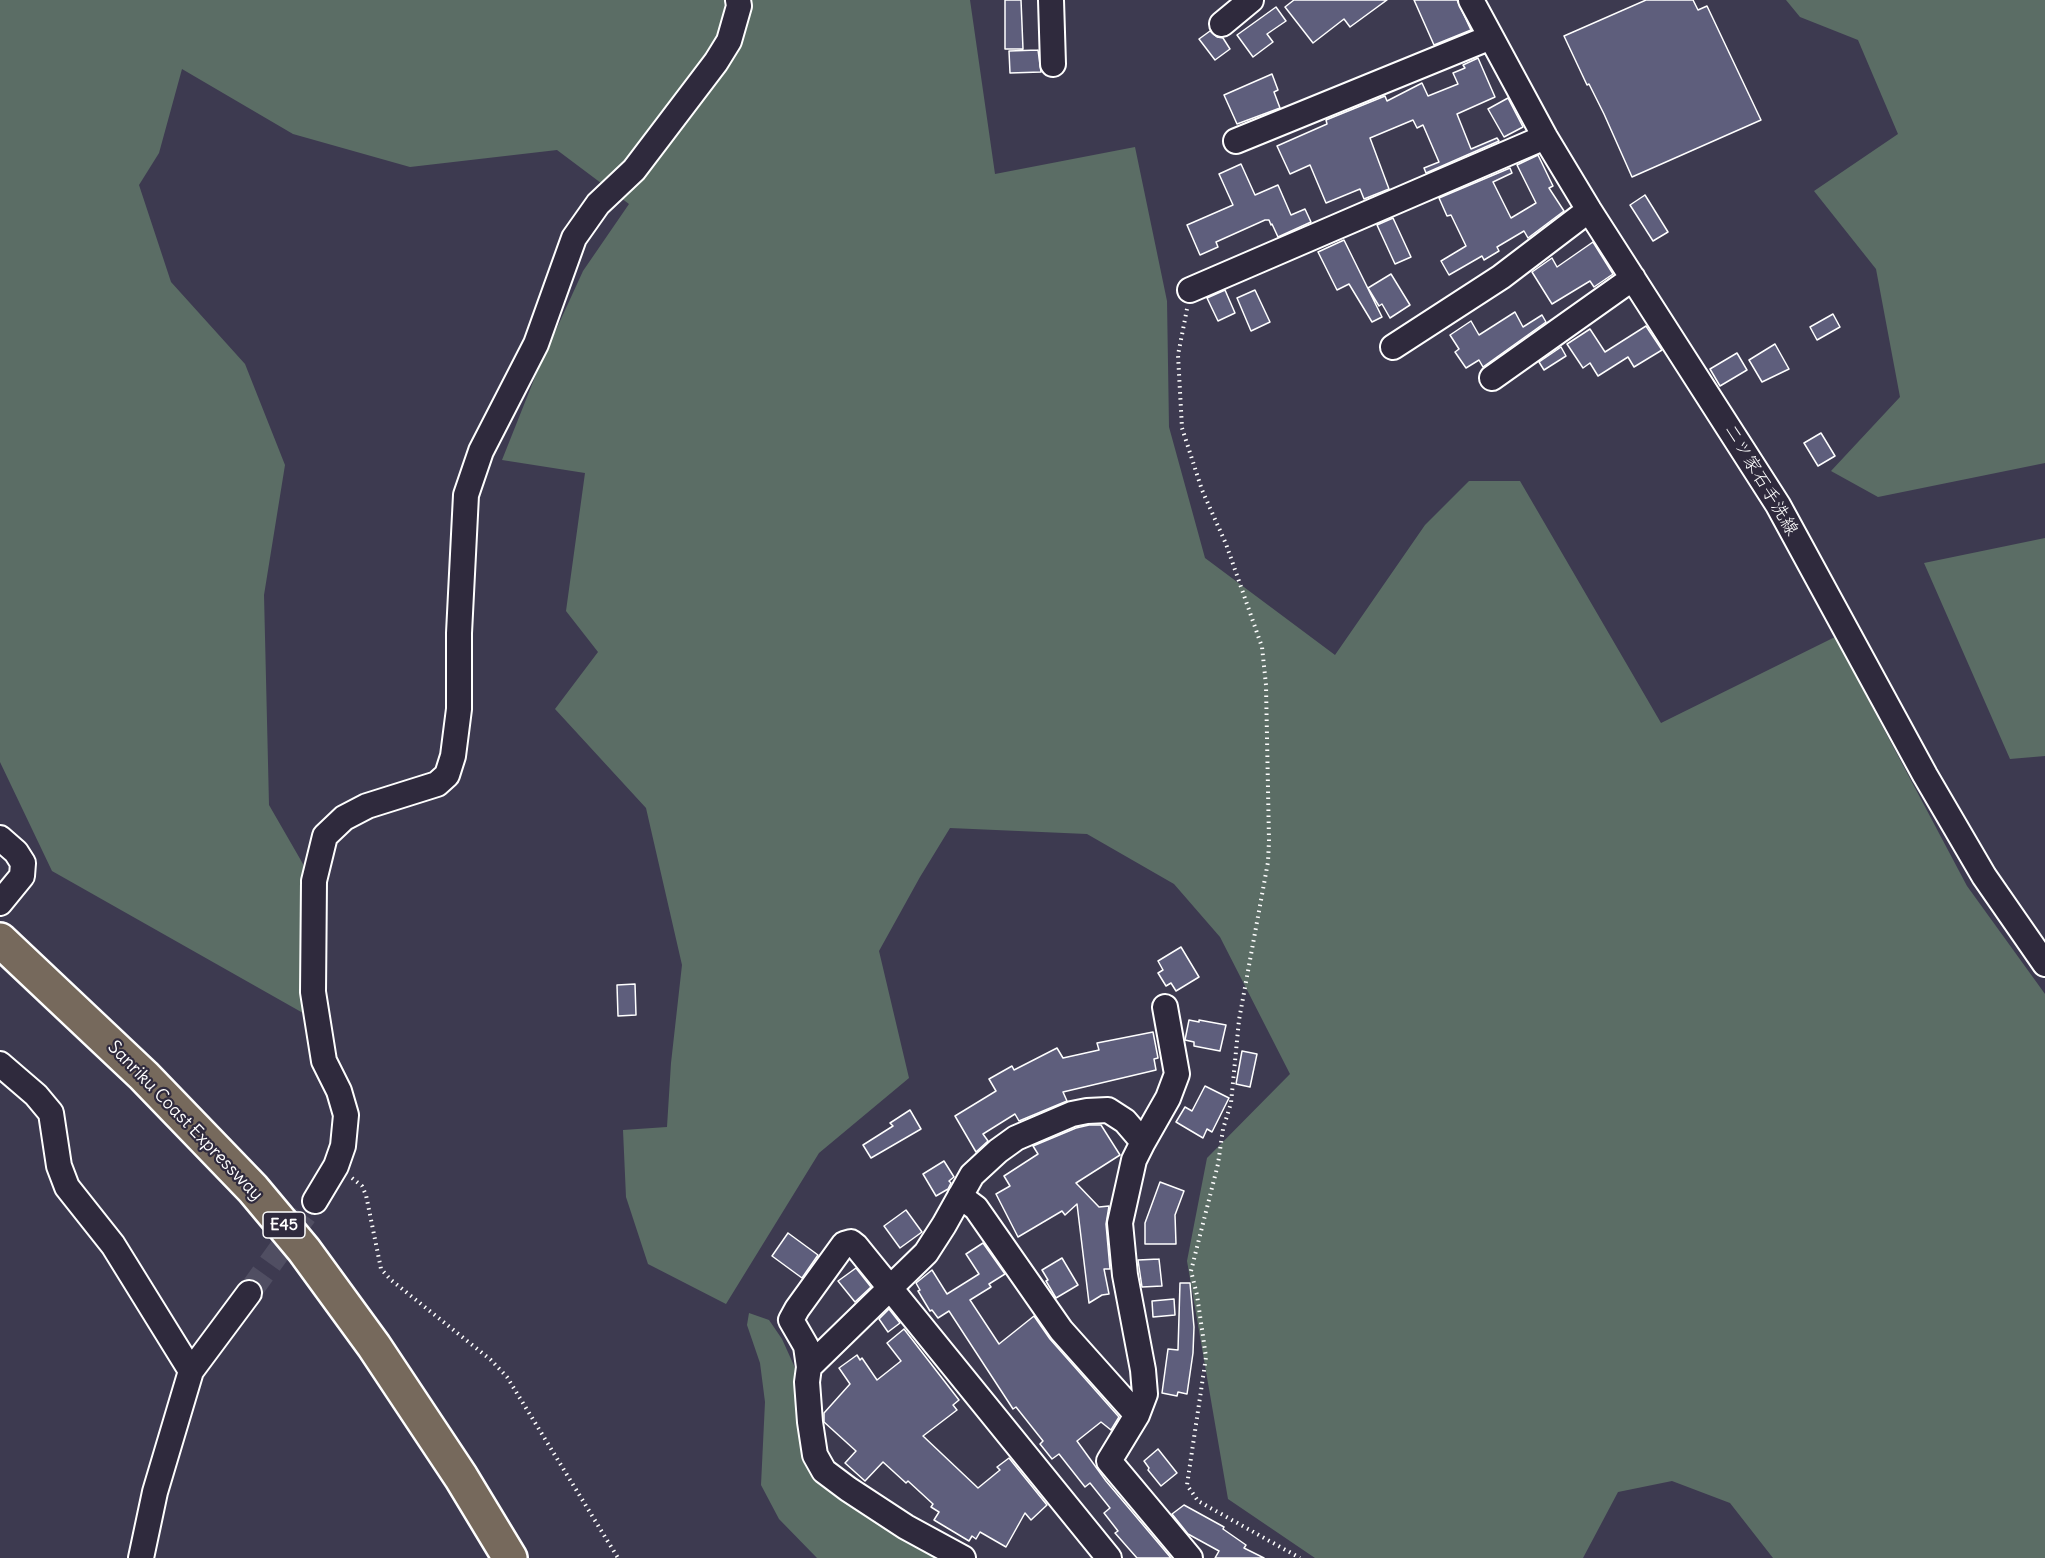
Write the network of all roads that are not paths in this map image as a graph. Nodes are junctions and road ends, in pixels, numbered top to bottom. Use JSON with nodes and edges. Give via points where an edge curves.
{"nodes":[{"id":1,"x":738,"y":0,"type":"edge"},
{"id":2,"x":1051,"y":0,"type":"edge"},
{"id":3,"x":1251,"y":0,"type":"edge"},
{"id":4,"x":1471,"y":0,"type":"edge"},
{"id":5,"x":1222,"y":24,"type":"dead end"},
{"id":6,"x":1491,"y":37,"type":"junction"},
{"id":7,"x":1053,"y":64,"type":"dead end"},
{"id":8,"x":1545,"y":137,"type":"junction"},
{"id":9,"x":1236,"y":141,"type":"dead end"},
{"id":10,"x":1589,"y":210,"type":"junction"},
{"id":11,"x":1633,"y":278,"type":"junction"},
{"id":12,"x":1190,"y":290,"type":"road end"},
{"id":13,"x":1393,"y":347,"type":"dead end"},
{"id":14,"x":1492,"y":378,"type":"dead end"},
{"id":15,"x":0,"y":838,"type":"edge"},
{"id":16,"x":3,"y":900,"type":"edge"},
{"id":17,"x":0,"y":940,"type":"edge"},
{"id":18,"x":2045,"y":964,"type":"edge"},
{"id":19,"x":1165,"y":1008,"type":"dead end"},
{"id":20,"x":0,"y":1064,"type":"edge"},
{"id":21,"x":1143,"y":1142,"type":"junction"},
{"id":22,"x":960,"y":1196,"type":"junction"},
{"id":23,"x":315,"y":1201,"type":"tunnel mouth"},
{"id":24,"x":891,"y":1289,"type":"junction"},
{"id":25,"x":249,"y":1293,"type":"tunnel mouth"},
{"id":26,"x":809,"y":1367,"type":"junction"},
{"id":27,"x":191,"y":1371,"type":"junction"},
{"id":28,"x":1137,"y":1415,"type":"junction"},
{"id":29,"x":141,"y":1558,"type":"edge"},
{"id":30,"x":510,"y":1558,"type":"edge"},
{"id":31,"x":963,"y":1558,"type":"edge"},
{"id":32,"x":1109,"y":1558,"type":"edge"},
{"id":33,"x":1190,"y":1558,"type":"edge"}],
"edges":[{"from":1,"to":23,"type":"street","via":[[729,41],[716,62],[634,170],[598,204],[574,238],[536,344],[481,451],[466,495],[459,709],[447,775],[437,784],[367,806],[344,818],[325,836],[314,881],[313,992],[324,1061],[346,1115],[344,1146]]},
{"from":2,"to":7,"type":"street"},
{"from":3,"to":5,"type":"street"},
{"from":4,"to":6,"type":"street","name":"二ツ家石手洗線"},
{"from":6,"to":8,"type":"street","name":"二ツ家石手洗線"},
{"from":6,"to":9,"type":"street"},
{"from":8,"to":10,"type":"street","name":"二ツ家石手洗線"},
{"from":8,"to":12,"type":"street"},
{"from":10,"to":11,"type":"street","name":"二ツ家石手洗線"},
{"from":10,"to":13,"type":"street","via":[[1501,277]]},
{"from":11,"to":14,"type":"street"},
{"from":11,"to":18,"type":"street","name":"二ツ家石手洗線","via":[[1778,505],[1924,775],[1984,876]]},
{"from":15,"to":16,"type":"street","via":[[23,864],[22,876]]},
{"from":17,"to":30,"type":"highway","name":"Sanriku Coast Expressway","number":"E45","via":[[144,1076],[253,1189],[304,1250],[380,1355]]},
{"from":19,"to":21,"type":"street","via":[[1177,1074]]},
{"from":20,"to":27,"type":"street","via":[[51,1113],[59,1166],[67,1187],[114,1245]]},
{"from":21,"to":22,"type":"street","via":[[1125,1121],[1108,1110],[1071,1114],[1016,1138],[998,1151],[972,1175]]},
{"from":21,"to":28,"type":"street","via":[[1134,1160],[1120,1223],[1125,1275],[1143,1370],[1145,1394]]},
{"from":22,"to":24,"type":"street","via":[[926,1253]]},
{"from":22,"to":28,"type":"street","via":[[976,1208],[1061,1330]]},
{"from":24,"to":26,"type":"street"},
{"from":24,"to":26,"type":"street","via":[[856,1246],[851,1242],[844,1244],[791,1320],[806,1346]]},
{"from":24,"to":32,"type":"street"},
{"from":25,"to":27,"type":"street"},
{"from":26,"to":31,"type":"street","via":[[810,1422],[815,1455],[824,1471],[906,1527]]},
{"from":27,"to":29,"type":"street","via":[[155,1492]]},
{"from":28,"to":33,"type":"street","via":[[1108,1461]]}]}
